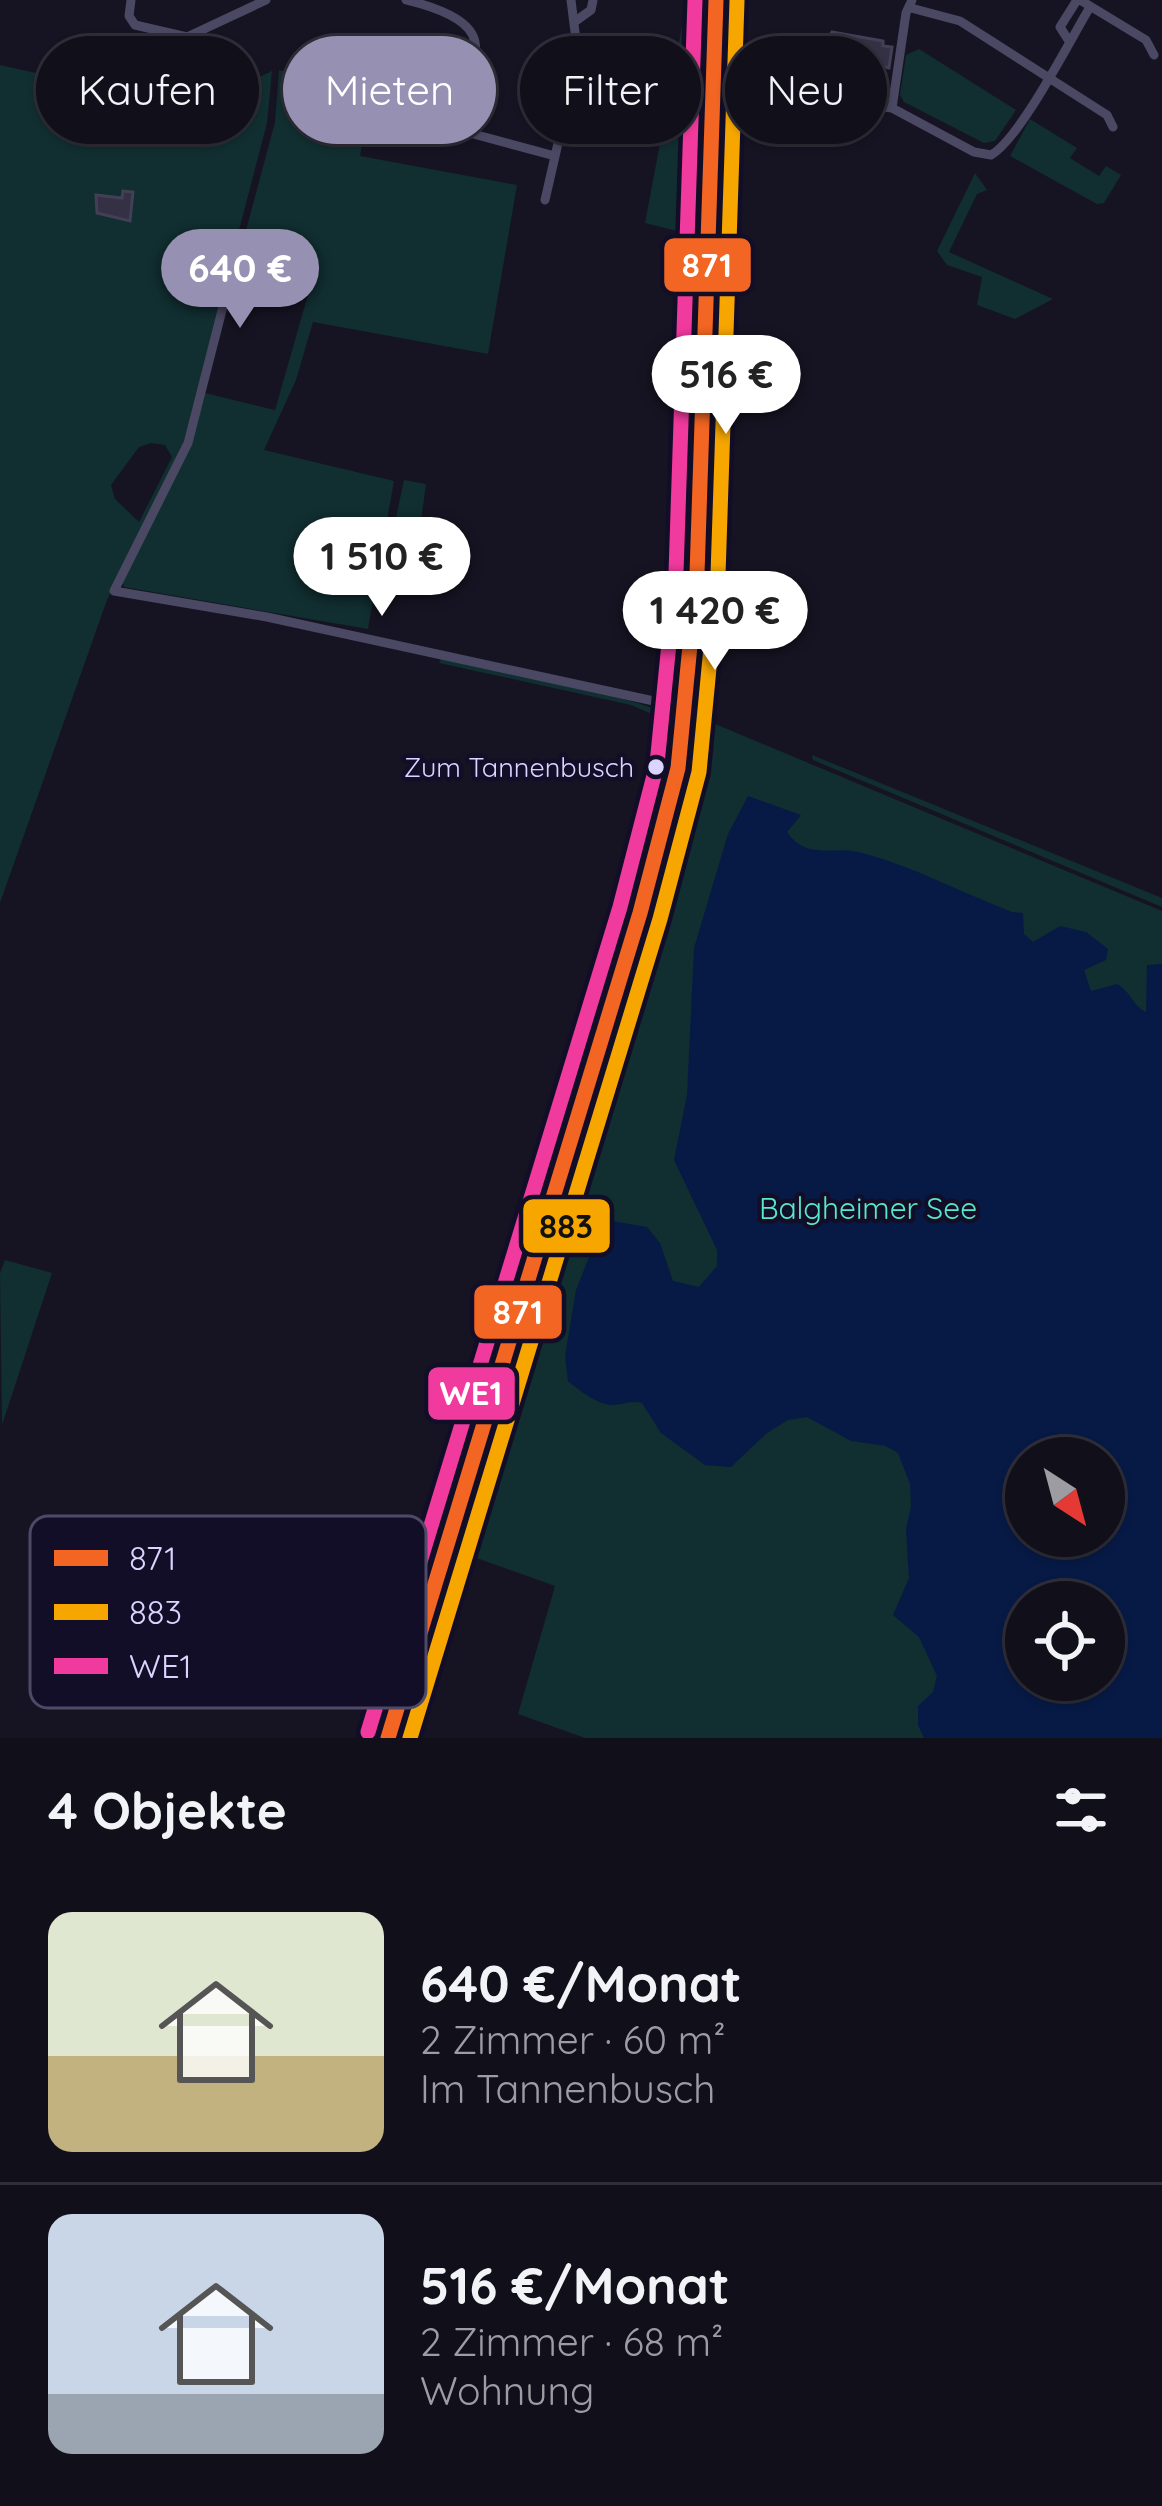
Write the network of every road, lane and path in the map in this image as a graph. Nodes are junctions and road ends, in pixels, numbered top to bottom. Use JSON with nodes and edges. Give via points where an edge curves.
{"nodes":[{"id":1,"x":131,"y":0,"type":"edge"},
{"id":2,"x":266,"y":0,"type":"edge"},
{"id":3,"x":406,"y":0,"type":"edge"},
{"id":4,"x":571,"y":0,"type":"edge"},
{"id":5,"x":593,"y":0,"type":"edge"},
{"id":6,"x":716,"y":0,"type":"edge"},
{"id":7,"x":1082,"y":2,"type":"edge"},
{"id":8,"x":911,"y":4,"type":"edge"},
{"id":9,"x":577,"y":20,"type":"junction"},
{"id":10,"x":1154,"y":55,"type":"dead end"},
{"id":11,"x":1047,"y":78,"type":"junction"},
{"id":12,"x":713,"y":87,"type":"junction"},
{"id":13,"x":892,"y":108,"type":"junction"},
{"id":14,"x":1113,"y":127,"type":"dead end"},
{"id":15,"x":555,"y":156,"type":"junction"},
{"id":16,"x":544,"y":200,"type":"dead end"},
{"id":17,"x":238,"y":244,"type":"dead end"},
{"id":18,"x":686,"y":708,"type":"junction"},
{"id":19,"x":426,"y":1614,"type":"edge"},
{"id":20,"x":397,"y":1708,"type":"edge"},
{"id":21,"x":388,"y":1738,"type":"edge"}],
"edges":[{"from":1,"to":2,"type":"street","via":[[135,25],[184,37]]},
{"from":3,"to":15,"type":"street","via":[[454,14],[472,37],[463,129]]},
{"from":4,"to":9,"type":"street"},
{"from":5,"to":9,"type":"street"},
{"from":6,"to":12,"type":"main road"},
{"from":7,"to":10,"type":"street","via":[[1146,40]]},
{"from":7,"to":11,"type":"street"},
{"from":8,"to":11,"type":"street","via":[[960,21]]},
{"from":8,"to":13,"type":"street"},
{"from":9,"to":15,"type":"street","via":[[578,56]]},
{"from":11,"to":13,"type":"street","via":[[998,152],[974,152]]},
{"from":11,"to":14,"type":"street","via":[[1107,115]]},
{"from":12,"to":13,"type":"street"},
{"from":12,"to":18,"type":"main road"},
{"from":15,"to":16,"type":"street"},
{"from":17,"to":18,"type":"street","via":[[188,443],[114,591]]},
{"from":18,"to":19,"type":"main road","via":[[650,880]]},
{"from":20,"to":21,"type":"main road"}]}
